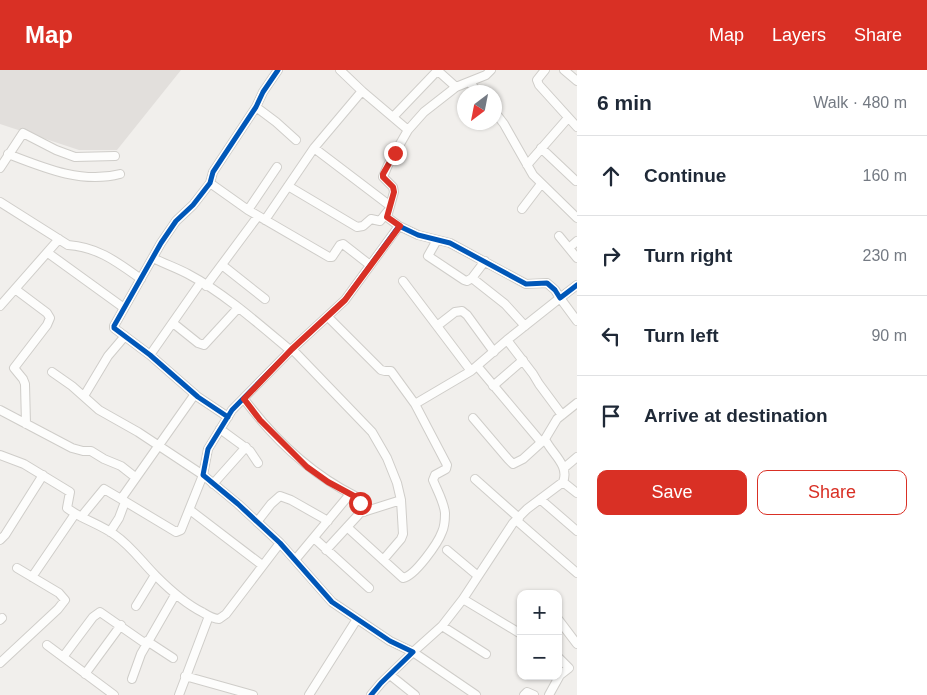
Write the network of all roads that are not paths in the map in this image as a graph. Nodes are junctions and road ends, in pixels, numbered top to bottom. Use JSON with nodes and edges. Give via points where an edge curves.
{"nodes":[{"id":1,"x":278,"y":70,"type":"edge"},
{"id":2,"x":340,"y":70,"type":"edge"},
{"id":3,"x":437,"y":70,"type":"edge"},
{"id":4,"x":491,"y":70,"type":"edge"},
{"id":5,"x":545,"y":70,"type":"edge"},
{"id":6,"x":564,"y":70,"type":"edge"},
{"id":7,"x":577,"y":81,"type":"edge"},
{"id":8,"x":469,"y":82,"type":"junction"},
{"id":9,"x":472,"y":85,"type":"edge"},
{"id":10,"x":456,"y":87,"type":"junction"},
{"id":11,"x":362,"y":91,"type":"junction"},
{"id":12,"x":256,"y":107,"type":"junction"},
{"id":13,"x":393,"y":117,"type":"junction"},
{"id":14,"x":568,"y":118,"type":"junction"},
{"id":15,"x":502,"y":121,"type":"edge"},
{"id":16,"x":577,"y":127,"type":"edge"},
{"id":17,"x":408,"y":130,"type":"junction"},
{"id":18,"x":296,"y":140,"type":"dead end"},
{"id":19,"x":314,"y":148,"type":"junction"},
{"id":20,"x":541,"y":148,"type":"junction"},
{"id":21,"x":8,"y":154,"type":"junction"},
{"id":22,"x":115,"y":156,"type":"dead end"},
{"id":23,"x":527,"y":165,"type":"junction"},
{"id":24,"x":277,"y":167,"type":"dead end"},
{"id":25,"x":0,"y":168,"type":"edge"},
{"id":26,"x":120,"y":174,"type":"dead end"},
{"id":27,"x":576,"y":181,"type":"edge"},
{"id":28,"x":210,"y":184,"type":"junction"},
{"id":29,"x":541,"y":184,"type":"junction"},
{"id":30,"x":288,"y":186,"type":"junction"},
{"id":31,"x":0,"y":202,"type":"edge"},
{"id":32,"x":388,"y":209,"type":"junction"},
{"id":33,"x":522,"y":209,"type":"dead end"},
{"id":34,"x":248,"y":210,"type":"junction"},
{"id":35,"x":261,"y":218,"type":"junction"},
{"id":36,"x":577,"y":218,"type":"edge"},
{"id":37,"x":400,"y":226,"type":"junction"},
{"id":38,"x":559,"y":236,"type":"dead end"},
{"id":39,"x":59,"y":239,"type":"junction"},
{"id":40,"x":438,"y":240,"type":"junction"},
{"id":41,"x":577,"y":241,"type":"edge"},
{"id":42,"x":569,"y":248,"type":"junction"},
{"id":43,"x":48,"y":253,"type":"junction"},
{"id":44,"x":153,"y":258,"type":"junction"},
{"id":45,"x":577,"y":258,"type":"edge"},
{"id":46,"x":485,"y":261,"type":"junction"},
{"id":47,"x":222,"y":265,"type":"junction"},
{"id":48,"x":370,"y":265,"type":"junction"},
{"id":49,"x":472,"y":278,"type":"junction"},
{"id":50,"x":141,"y":279,"type":"junction"},
{"id":51,"x":403,"y":281,"type":"dead end"},
{"id":52,"x":204,"y":284,"type":"junction"},
{"id":53,"x":577,"y":285,"type":"edge"},
{"id":54,"x":15,"y":289,"type":"junction"},
{"id":55,"x":560,"y":298,"type":"junction"},
{"id":56,"x":265,"y":299,"type":"dead end"},
{"id":57,"x":0,"y":306,"type":"edge"},
{"id":58,"x":124,"y":308,"type":"junction"},
{"id":59,"x":238,"y":308,"type":"junction"},
{"id":60,"x":328,"y":317,"type":"junction"},
{"id":61,"x":577,"y":321,"type":"edge"},
{"id":62,"x":173,"y":323,"type":"junction"},
{"id":63,"x":437,"y":326,"type":"junction"},
{"id":64,"x":525,"y":326,"type":"junction"},
{"id":65,"x":125,"y":336,"type":"junction"},
{"id":66,"x":507,"y":340,"type":"junction"},
{"id":67,"x":291,"y":350,"type":"junction"},
{"id":68,"x":494,"y":352,"type":"junction"},
{"id":69,"x":150,"y":355,"type":"junction"},
{"id":70,"x":523,"y":360,"type":"junction"},
{"id":71,"x":475,"y":369,"type":"junction"},
{"id":72,"x":52,"y":372,"type":"dead end"},
{"id":73,"x":493,"y":386,"type":"junction"},
{"id":74,"x":195,"y":394,"type":"junction"},
{"id":75,"x":84,"y":396,"type":"junction"},
{"id":76,"x":244,"y":399,"type":"junction"},
{"id":77,"x":577,"y":403,"type":"edge"},
{"id":78,"x":415,"y":404,"type":"junction"},
{"id":79,"x":0,"y":410,"type":"edge"},
{"id":80,"x":562,"y":416,"type":"junction"},
{"id":81,"x":228,"y":417,"type":"junction"},
{"id":82,"x":473,"y":418,"type":"dead end"},
{"id":83,"x":26,"y":424,"type":"junction"},
{"id":84,"x":220,"y":429,"type":"junction"},
{"id":85,"x":543,"y":441,"type":"junction"},
{"id":86,"x":157,"y":445,"type":"junction"},
{"id":87,"x":246,"y":448,"type":"junction"},
{"id":88,"x":0,"y":455,"type":"edge"},
{"id":89,"x":577,"y":458,"type":"edge"},
{"id":90,"x":258,"y":463,"type":"dead end"},
{"id":91,"x":564,"y":468,"type":"junction"},
{"id":92,"x":43,"y":474,"type":"junction"},
{"id":93,"x":203,"y":476,"type":"junction"},
{"id":94,"x":135,"y":477,"type":"junction"},
{"id":95,"x":474,"y":479,"type":"dead end"},
{"id":96,"x":563,"y":482,"type":"junction"},
{"id":97,"x":213,"y":484,"type":"junction"},
{"id":98,"x":577,"y":493,"type":"edge"},
{"id":99,"x":350,"y":494,"type":"junction"},
{"id":100,"x":540,"y":499,"type":"junction"},
{"id":101,"x":123,"y":500,"type":"junction"},
{"id":102,"x":402,"y":500,"type":"junction"},
{"id":103,"x":190,"y":510,"type":"junction"},
{"id":104,"x":364,"y":512,"type":"junction"},
{"id":105,"x":78,"y":516,"type":"junction"},
{"id":106,"x":518,"y":519,"type":"junction"},
{"id":107,"x":328,"y":521,"type":"junction"},
{"id":108,"x":257,"y":522,"type":"junction"},
{"id":109,"x":347,"y":527,"type":"junction"},
{"id":110,"x":577,"y":531,"type":"edge"},
{"id":111,"x":110,"y":532,"type":"junction"},
{"id":112,"x":314,"y":538,"type":"junction"},
{"id":113,"x":0,"y":540,"type":"edge"},
{"id":114,"x":280,"y":543,"type":"junction"},
{"id":115,"x":326,"y":550,"type":"junction"},
{"id":116,"x":447,"y":550,"type":"dead end"},
{"id":117,"x":295,"y":560,"type":"junction"},
{"id":118,"x":383,"y":560,"type":"junction"},
{"id":119,"x":262,"y":565,"type":"junction"},
{"id":120,"x":17,"y":568,"type":"dead end"},
{"id":121,"x":577,"y":573,"type":"edge"},
{"id":122,"x":155,"y":575,"type":"junction"},
{"id":123,"x":478,"y":576,"type":"junction"},
{"id":124,"x":32,"y":577,"type":"junction"},
{"id":125,"x":369,"y":588,"type":"dead end"},
{"id":126,"x":175,"y":595,"type":"junction"},
{"id":127,"x":463,"y":599,"type":"junction"},
{"id":128,"x":136,"y":606,"type":"dead end"},
{"id":129,"x":209,"y":616,"type":"junction"},
{"id":130,"x":357,"y":620,"type":"junction"},
{"id":131,"x":562,"y":624,"type":"edge"},
{"id":132,"x":121,"y":625,"type":"junction"},
{"id":133,"x":442,"y":626,"type":"junction"},
{"id":134,"x":517,"y":630,"type":"edge"},
{"id":135,"x":575,"y":639,"type":"edge"},
{"id":136,"x":147,"y":642,"type":"junction"},
{"id":137,"x":48,"y":645,"type":"dead end"},
{"id":138,"x":413,"y":652,"type":"junction"},
{"id":139,"x":486,"y":654,"type":"dead end"},
{"id":140,"x":63,"y":657,"type":"junction"},
{"id":141,"x":173,"y":658,"type":"dead end"},
{"id":142,"x":562,"y":659,"type":"edge"},
{"id":143,"x":0,"y":663,"type":"edge"},
{"id":144,"x":573,"y":666,"type":"edge"},
{"id":145,"x":86,"y":674,"type":"junction"},
{"id":146,"x":390,"y":675,"type":"junction"},
{"id":147,"x":185,"y":676,"type":"junction"},
{"id":148,"x":132,"y":679,"type":"dead end"},
{"id":149,"x":239,"y":694,"type":"edge"},
{"id":150,"x":114,"y":695,"type":"edge"},
{"id":151,"x":179,"y":695,"type":"edge"},
{"id":152,"x":253,"y":695,"type":"edge"},
{"id":153,"x":309,"y":695,"type":"edge"},
{"id":154,"x":371,"y":695,"type":"edge"},
{"id":155,"x":415,"y":695,"type":"edge"},
{"id":156,"x":476,"y":695,"type":"edge"},
{"id":157,"x":524,"y":695,"type":"edge"},
{"id":158,"x":534,"y":695,"type":"edge"},
{"id":159,"x":549,"y":695,"type":"edge"}],
"edges":[{"from":1,"to":12,"type":"street"},
{"from":2,"to":11,"type":"street"},
{"from":3,"to":10,"type":"street"},
{"from":3,"to":13,"type":"street"},
{"from":4,"to":8,"type":"street"},
{"from":5,"to":14,"type":"street","via":[[538,82]]},
{"from":6,"to":7,"type":"street"},
{"from":8,"to":9,"type":"street"},
{"from":8,"to":10,"type":"street"},
{"from":10,"to":17,"type":"street","via":[[424,112]]},
{"from":11,"to":13,"type":"street"},
{"from":11,"to":19,"type":"street"},
{"from":12,"to":18,"type":"street"},
{"from":12,"to":28,"type":"street","via":[[213,172]]},
{"from":13,"to":17,"type":"street"},
{"from":14,"to":16,"type":"street"},
{"from":14,"to":20,"type":"street"},
{"from":15,"to":23,"type":"street"},
{"from":17,"to":32,"type":"street","via":[[383,174],[393,187]]},
{"from":19,"to":30,"type":"street"},
{"from":19,"to":32,"type":"street"},
{"from":20,"to":23,"type":"street"},
{"from":20,"to":27,"type":"street"},
{"from":21,"to":22,"type":"street","via":[[23,133],[75,157]]},
{"from":21,"to":25,"type":"street"},
{"from":21,"to":26,"type":"street","via":[[72,176]]},
{"from":23,"to":29,"type":"street"},
{"from":24,"to":34,"type":"street"},
{"from":28,"to":34,"type":"street"},
{"from":28,"to":44,"type":"street","via":[[176,221]]},
{"from":29,"to":33,"type":"street"},
{"from":29,"to":36,"type":"street"},
{"from":30,"to":32,"type":"street","via":[[357,227],[370,219],[380,221]]},
{"from":30,"to":35,"type":"street"},
{"from":31,"to":39,"type":"street"},
{"from":32,"to":37,"type":"street","via":[[389,219]]},
{"from":34,"to":35,"type":"street"},
{"from":35,"to":47,"type":"street"},
{"from":35,"to":48,"type":"street","via":[[329,256],[334,255],[340,245],[346,245]]},
{"from":37,"to":40,"type":"street"},
{"from":37,"to":48,"type":"street"},
{"from":38,"to":42,"type":"street"},
{"from":39,"to":43,"type":"street"},
{"from":39,"to":50,"type":"street","via":[[68,245],[101,252]]},
{"from":40,"to":46,"type":"street"},
{"from":40,"to":49,"type":"street","via":[[428,254],[430,257],[464,280]]},
{"from":41,"to":42,"type":"street"},
{"from":42,"to":45,"type":"street"},
{"from":43,"to":54,"type":"street"},
{"from":43,"to":58,"type":"street"},
{"from":44,"to":50,"type":"street"},
{"from":44,"to":52,"type":"street"},
{"from":46,"to":49,"type":"street"},
{"from":46,"to":55,"type":"street","via":[[526,284],[547,283]]},
{"from":47,"to":52,"type":"street"},
{"from":47,"to":56,"type":"street"},
{"from":48,"to":60,"type":"street","via":[[345,300]]},
{"from":49,"to":64,"type":"street","via":[[505,304]]},
{"from":50,"to":58,"type":"street"},
{"from":51,"to":63,"type":"street"},
{"from":52,"to":59,"type":"street"},
{"from":52,"to":62,"type":"street"},
{"from":53,"to":55,"type":"street"},
{"from":54,"to":57,"type":"street"},
{"from":54,"to":83,"type":"street","via":[[50,318],[15,366],[25,384]]},
{"from":55,"to":61,"type":"street"},
{"from":55,"to":64,"type":"street"},
{"from":58,"to":65,"type":"street","via":[[114,327]]},
{"from":59,"to":62,"type":"street","via":[[204,345]]},
{"from":59,"to":67,"type":"street"},
{"from":60,"to":67,"type":"street"},
{"from":60,"to":78,"type":"street","via":[[381,370],[392,371]]},
{"from":62,"to":69,"type":"street"},
{"from":63,"to":68,"type":"street","via":[[455,312],[462,311]]},
{"from":63,"to":71,"type":"street"},
{"from":64,"to":66,"type":"street"},
{"from":65,"to":69,"type":"street"},
{"from":65,"to":75,"type":"street","via":[[108,356]]},
{"from":66,"to":68,"type":"street"},
{"from":66,"to":70,"type":"street"},
{"from":67,"to":76,"type":"street"},
{"from":67,"to":102,"type":"street","via":[[372,432],[388,458]]},
{"from":68,"to":71,"type":"street"},
{"from":69,"to":74,"type":"street"},
{"from":70,"to":73,"type":"street"},
{"from":70,"to":80,"type":"street"},
{"from":71,"to":73,"type":"street"},
{"from":71,"to":78,"type":"street"},
{"from":72,"to":75,"type":"street"},
{"from":73,"to":85,"type":"street"},
{"from":74,"to":81,"type":"street"},
{"from":74,"to":86,"type":"street"},
{"from":75,"to":86,"type":"street","via":[[99,410]]},
{"from":76,"to":81,"type":"street"},
{"from":76,"to":99,"type":"street","via":[[260,420],[307,467]]},
{"from":77,"to":80,"type":"street"},
{"from":78,"to":118,"type":"street","via":[[447,465],[433,480],[445,511],[444,524],[440,537],[426,558],[409,576],[403,578]]},
{"from":79,"to":83,"type":"street"},
{"from":80,"to":85,"type":"street"},
{"from":81,"to":84,"type":"street"},
{"from":82,"to":85,"type":"street","via":[[513,464]]},
{"from":83,"to":94,"type":"street","via":[[72,448],[91,451]]},
{"from":84,"to":87,"type":"street"},
{"from":84,"to":93,"type":"street","via":[[208,449]]},
{"from":85,"to":91,"type":"street"},
{"from":86,"to":93,"type":"street"},
{"from":86,"to":94,"type":"street"},
{"from":87,"to":90,"type":"street"},
{"from":87,"to":97,"type":"street"},
{"from":88,"to":92,"type":"street"},
{"from":89,"to":91,"type":"street"},
{"from":91,"to":96,"type":"street"},
{"from":92,"to":105,"type":"street","via":[[70,492],[67,508]]},
{"from":92,"to":113,"type":"street"},
{"from":93,"to":97,"type":"street"},
{"from":93,"to":103,"type":"street"},
{"from":94,"to":101,"type":"street"},
{"from":95,"to":106,"type":"street"},
{"from":96,"to":98,"type":"street"},
{"from":96,"to":100,"type":"street"},
{"from":97,"to":108,"type":"street"},
{"from":99,"to":104,"type":"street","via":[[358,499]]},
{"from":99,"to":107,"type":"street"},
{"from":100,"to":106,"type":"street"},
{"from":100,"to":110,"type":"street"},
{"from":101,"to":103,"type":"street","via":[[176,532],[181,530]]},
{"from":101,"to":105,"type":"street","via":[[104,489]]},
{"from":101,"to":111,"type":"street","via":[[119,518]]},
{"from":102,"to":104,"type":"street"},
{"from":102,"to":118,"type":"street","via":[[404,534]]},
{"from":103,"to":119,"type":"street"},
{"from":104,"to":109,"type":"street"},
{"from":105,"to":111,"type":"street"},
{"from":105,"to":124,"type":"street"},
{"from":106,"to":121,"type":"street"},
{"from":106,"to":123,"type":"street"},
{"from":107,"to":108,"type":"street","via":[[280,496]]},
{"from":107,"to":112,"type":"street"},
{"from":108,"to":114,"type":"street"},
{"from":109,"to":115,"type":"street"},
{"from":109,"to":118,"type":"street"},
{"from":111,"to":122,"type":"street","via":[[135,552]]},
{"from":112,"to":115,"type":"street"},
{"from":112,"to":117,"type":"street"},
{"from":114,"to":117,"type":"street"},
{"from":114,"to":119,"type":"street"},
{"from":115,"to":125,"type":"street"},
{"from":116,"to":123,"type":"street"},
{"from":117,"to":130,"type":"street","via":[[332,602]]},
{"from":119,"to":129,"type":"street","via":[[223,617]]},
{"from":120,"to":124,"type":"street"},
{"from":122,"to":126,"type":"street"},
{"from":122,"to":128,"type":"street"},
{"from":123,"to":127,"type":"street"},
{"from":124,"to":143,"type":"street","via":[[63,596],[65,602]]},
{"from":126,"to":129,"type":"street"},
{"from":126,"to":136,"type":"street"},
{"from":127,"to":133,"type":"street"},
{"from":127,"to":134,"type":"street"},
{"from":129,"to":147,"type":"street"},
{"from":130,"to":138,"type":"street"},
{"from":130,"to":153,"type":"street"},
{"from":131,"to":135,"type":"street"},
{"from":132,"to":136,"type":"street"},
{"from":132,"to":140,"type":"street","via":[[98,613]]},
{"from":132,"to":145,"type":"street"},
{"from":133,"to":138,"type":"street"},
{"from":133,"to":139,"type":"street"},
{"from":136,"to":141,"type":"street"},
{"from":136,"to":148,"type":"street"},
{"from":137,"to":140,"type":"street"},
{"from":138,"to":146,"type":"street"},
{"from":138,"to":156,"type":"street"},
{"from":140,"to":145,"type":"street"},
{"from":142,"to":144,"type":"street"},
{"from":144,"to":159,"type":"street","via":[[560,675]]},
{"from":145,"to":150,"type":"street"},
{"from":146,"to":154,"type":"street"},
{"from":146,"to":155,"type":"street"},
{"from":147,"to":149,"type":"street"},
{"from":147,"to":151,"type":"street"},
{"from":149,"to":152,"type":"street"},
{"from":157,"to":158,"type":"street","via":[[527,692]]}]}
